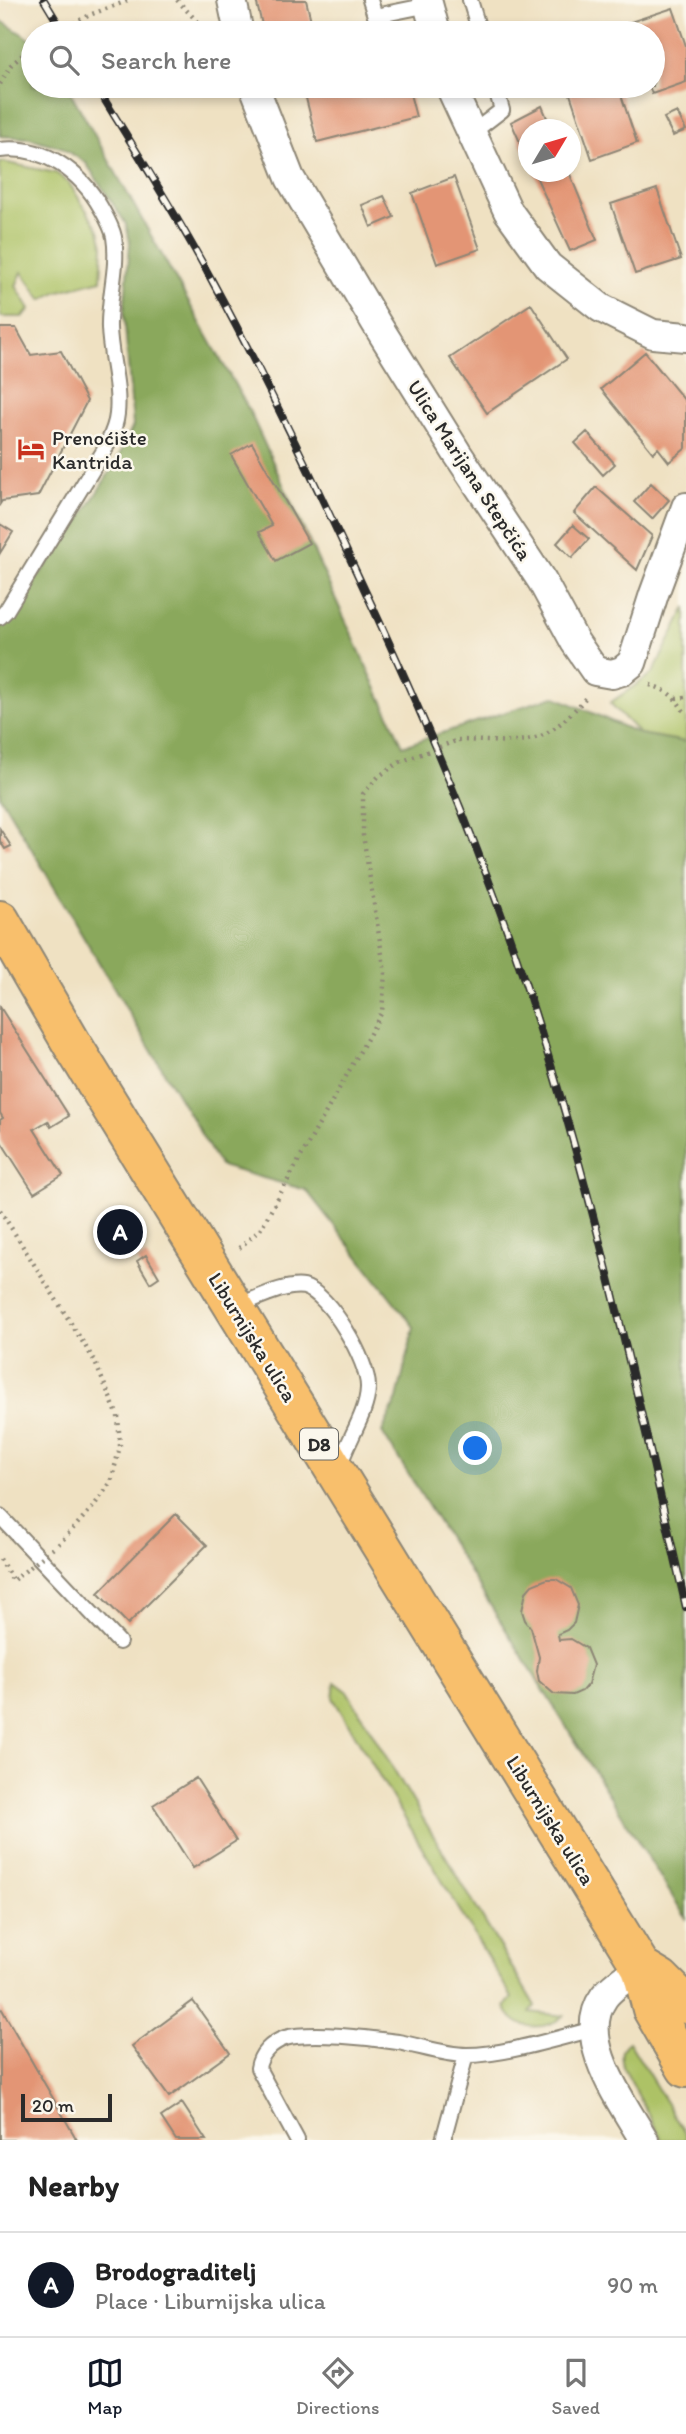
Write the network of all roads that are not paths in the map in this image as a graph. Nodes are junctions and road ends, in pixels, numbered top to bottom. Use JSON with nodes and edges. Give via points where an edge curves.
{"nodes":[{"id":1,"x":232,"y":0,"type":"edge"},
{"id":2,"x":370,"y":0,"type":"edge"},
{"id":3,"x":470,"y":0,"type":"edge"},
{"id":4,"x":428,"y":2,"type":"edge"},
{"id":5,"x":236,"y":21,"type":"edge"},
{"id":6,"x":433,"y":21,"type":"edge"},
{"id":7,"x":476,"y":21,"type":"edge"},
{"id":8,"x":259,"y":98,"type":"edge"},
{"id":9,"x":456,"y":98,"type":"edge"},
{"id":10,"x":498,"y":98,"type":"edge"},
{"id":11,"x":472,"y":133,"type":"junction"},
{"id":12,"x":0,"y":150,"type":"edge"},
{"id":13,"x":686,"y":337,"type":"edge"},
{"id":14,"x":686,"y":507,"type":"edge"},
{"id":15,"x":0,"y":617,"type":"edge"},
{"id":16,"x":0,"y":920,"type":"edge"},
{"id":17,"x":235,"y":1307,"type":"junction"},
{"id":18,"x":337,"y":1473,"type":"junction"},
{"id":19,"x":0,"y":1516,"type":"edge"},
{"id":20,"x":119,"y":1642,"type":"dead end"},
{"id":21,"x":642,"y":1967,"type":"junction"},
{"id":22,"x":686,"y":2004,"type":"edge"},
{"id":23,"x":594,"y":2029,"type":"junction"},
{"id":24,"x":466,"y":2055,"type":"junction"},
{"id":25,"x":686,"y":2068,"type":"edge"},
{"id":26,"x":297,"y":2140,"type":"edge"},
{"id":27,"x":443,"y":2140,"type":"edge"},
{"id":28,"x":644,"y":2140,"type":"edge"}],
"edges":[{"from":1,"to":5,"type":"street"},
{"from":2,"to":4,"type":"lane","via":[[375,16]]},
{"from":3,"to":7,"type":"lane"},
{"from":4,"to":6,"type":"street"},
{"from":8,"to":14,"type":"street","name":"Ulica Marijana Stepčića","via":[[290,178],[383,335],[542,580],[595,671],[612,674],[632,663]]},
{"from":9,"to":11,"type":"street"},
{"from":10,"to":11,"type":"lane","via":[[502,110]]},
{"from":11,"to":13,"type":"street","via":[[508,211],[548,266],[600,308],[653,334]]},
{"from":12,"to":15,"type":"lane","via":[[40,155],[69,168],[94,195],[111,226],[115,254],[109,329],[117,413],[105,449]]},
{"from":16,"to":17,"type":"main road","name":"Liburnijska ulica","number":"D8"},
{"from":17,"to":18,"type":"main road","name":"Liburnijska ulica","number":"D8"},
{"from":17,"to":18,"type":"lane","via":[[286,1288],[305,1287],[326,1300],[341,1323],[363,1366],[368,1390]]},
{"from":18,"to":21,"type":"main road","name":"Liburnijska ulica","number":"D8"},
{"from":19,"to":20,"type":"lane"},
{"from":21,"to":22,"type":"main road","name":"Liburnijska ulica","number":"D8"},
{"from":21,"to":23,"type":"street","via":[[603,1998]]},
{"from":21,"to":25,"type":"main road","name":"Liburnijska ulica","number":"D8","via":[[652,2009]]},
{"from":23,"to":24,"type":"lane"},
{"from":23,"to":28,"type":"street","via":[[598,2055]]},
{"from":24,"to":26,"type":"lane","via":[[395,2042],[319,2036],[287,2038],[273,2044],[259,2058],[258,2068]]},
{"from":24,"to":27,"type":"lane"}]}
